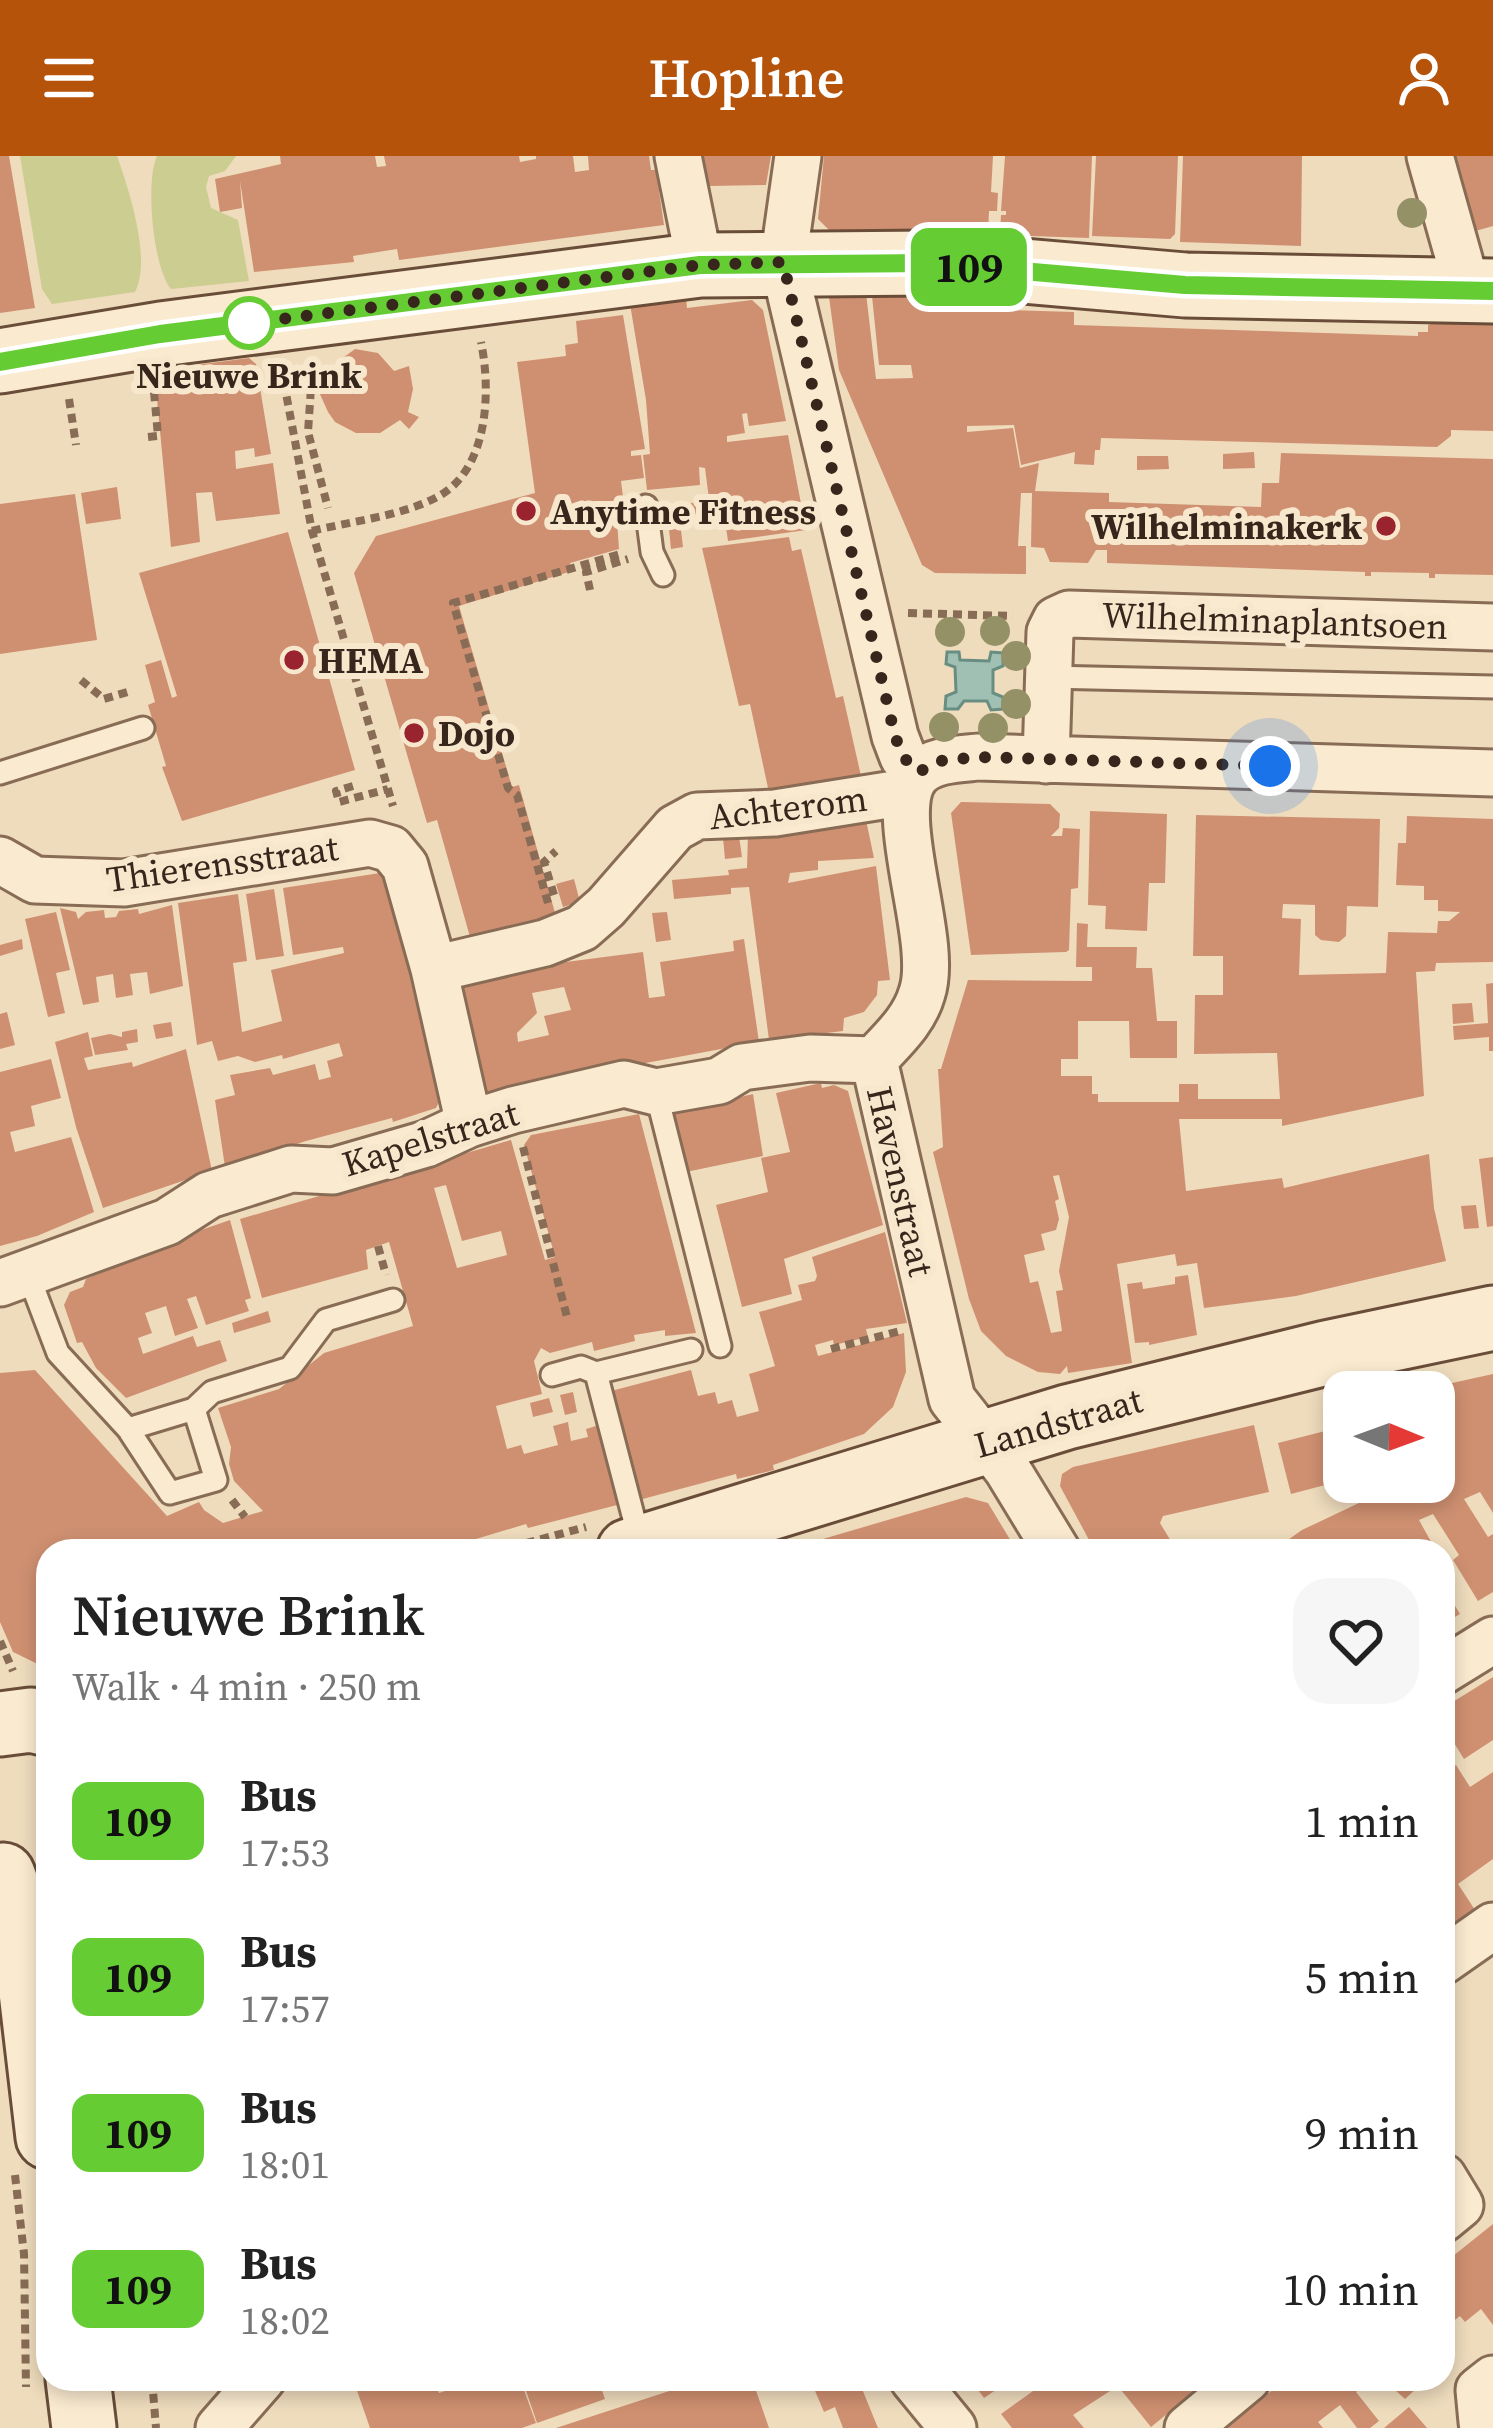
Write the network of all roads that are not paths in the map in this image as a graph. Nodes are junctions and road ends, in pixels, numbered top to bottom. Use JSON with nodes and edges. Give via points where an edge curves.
{"nodes":[{"id":1,"x":678,"y":156,"type":"edge"},
{"id":2,"x":798,"y":156,"type":"edge"},
{"id":3,"x":1434,"y":168,"type":"edge"},
{"id":4,"x":783,"y":262,"type":"junction"},
{"id":5,"x":700,"y":265,"type":"junction"},
{"id":6,"x":1480,"y":291,"type":"edge"},
{"id":7,"x":0,"y":362,"type":"edge"},
{"id":8,"x":646,"y":506,"type":"dead end"},
{"id":9,"x":663,"y":574,"type":"dead end"},
{"id":10,"x":1493,"y":627,"type":"edge"},
{"id":11,"x":1048,"y":677,"type":"junction"},
{"id":12,"x":1493,"y":687,"type":"edge"},
{"id":13,"x":142,"y":728,"type":"dead end"},
{"id":14,"x":1046,"y":760,"type":"junction"},
{"id":15,"x":1,"y":764,"type":"edge"},
{"id":16,"x":1493,"y":773,"type":"edge"},
{"id":17,"x":913,"y":782,"type":"junction"},
{"id":18,"x":0,"y":860,"type":"edge"},
{"id":19,"x":434,"y":969,"type":"junction"},
{"id":20,"x":874,"y":1060,"type":"junction"},
{"id":21,"x":656,"y":1092,"type":"junction"},
{"id":22,"x":469,"y":1124,"type":"junction"},
{"id":23,"x":14,"y":1278,"type":"edge"},
{"id":24,"x":393,"y":1300,"type":"dead end"},
{"id":25,"x":1493,"y":1318,"type":"edge"},
{"id":26,"x":720,"y":1346,"type":"dead end"},
{"id":27,"x":691,"y":1350,"type":"dead end"},
{"id":28,"x":596,"y":1373,"type":"junction"},
{"id":29,"x":552,"y":1376,"type":"dead end"},
{"id":30,"x":194,"y":1408,"type":"junction"},
{"id":31,"x":128,"y":1429,"type":"junction"},
{"id":32,"x":986,"y":1441,"type":"junction"},
{"id":33,"x":634,"y":1539,"type":"edge"},
{"id":34,"x":668,"y":1539,"type":"edge"},
{"id":35,"x":1051,"y":1539,"type":"edge"},
{"id":36,"x":1493,"y":1640,"type":"edge"},
{"id":37,"x":1455,"y":1664,"type":"edge"},
{"id":38,"x":17,"y":1874,"type":"edge"},
{"id":39,"x":1493,"y":1926,"type":"edge"},
{"id":40,"x":1455,"y":1953,"type":"edge"},
{"id":41,"x":31,"y":2153,"type":"edge"},
{"id":42,"x":1493,"y":2379,"type":"edge"},
{"id":43,"x":119,"y":2391,"type":"edge"},
{"id":44,"x":923,"y":2391,"type":"edge"},
{"id":45,"x":1233,"y":2391,"type":"edge"},
{"id":46,"x":1493,"y":2424,"type":"edge"},
{"id":47,"x":124,"y":2428,"type":"edge"},
{"id":48,"x":953,"y":2428,"type":"edge"},
{"id":49,"x":1188,"y":2428,"type":"edge"}],
"edges":[{"from":1,"to":5,"type":"street"},
{"from":2,"to":4,"type":"street"},
{"from":3,"to":6,"type":"street"},
{"from":4,"to":5,"type":"street"},
{"from":4,"to":6,"type":"street","via":[[929,263],[1185,285]]},
{"from":4,"to":17,"type":"street","name":"Havenstraat","via":[[895,736]]},
{"from":5,"to":7,"type":"street"},
{"from":8,"to":9,"type":"lane"},
{"from":10,"to":11,"type":"street","name":"Wilhelminaplantsoen","via":[[1069,614],[1050,632]]},
{"from":11,"to":12,"type":"lane"},
{"from":11,"to":14,"type":"street","name":"Wilhelminaplantsoen"},
{"from":13,"to":15,"type":"lane"},
{"from":14,"to":16,"type":"street"},
{"from":14,"to":17,"type":"street","via":[[940,761]]},
{"from":17,"to":19,"type":"street","name":"Achterom","via":[[775,813],[697,816],[675,828],[582,928]]},
{"from":17,"to":20,"type":"street","name":"Havenstraat","via":[[905,817],[926,948],[924,989],[910,1021]]},
{"from":18,"to":19,"type":"street","name":"Thierensstraat","via":[[35,880],[124,883],[370,843],[391,849],[405,866]]},
{"from":19,"to":22,"type":"street"},
{"from":20,"to":21,"type":"street","name":"Kapelstraat","via":[[742,1067],[719,1081]]},
{"from":20,"to":32,"type":"street","name":"Havenstraat","via":[[952,1399]]},
{"from":21,"to":22,"type":"street","name":"Kapelstraat","via":[[624,1084]]},
{"from":21,"to":26,"type":"lane"},
{"from":22,"to":23,"type":"street","name":"Kapelstraat","via":[[333,1171],[292,1169],[209,1195],[167,1222]]},
{"from":23,"to":31,"type":"lane","via":[[58,1353]]},
{"from":24,"to":30,"type":"lane","via":[[326,1320],[290,1368],[212,1392]]},
{"from":25,"to":32,"type":"street","name":"Landstraat"},
{"from":27,"to":28,"type":"lane"},
{"from":28,"to":29,"type":"lane","via":[[581,1367]]},
{"from":28,"to":33,"type":"lane"},
{"from":30,"to":31,"type":"lane"},
{"from":30,"to":31,"type":"lane","via":[[216,1480],[170,1493]]},
{"from":32,"to":34,"type":"street","name":"Landstraat"},
{"from":32,"to":35,"type":"street","name":"Havenstraat"},
{"from":36,"to":37,"type":"street"},
{"from":38,"to":41,"type":"street"},
{"from":39,"to":40,"type":"street"},
{"from":42,"to":46,"type":"street","via":[[1479,2390],[1482,2422]]},
{"from":43,"to":47,"type":"street"},
{"from":44,"to":48,"type":"street"},
{"from":45,"to":49,"type":"street"}]}
